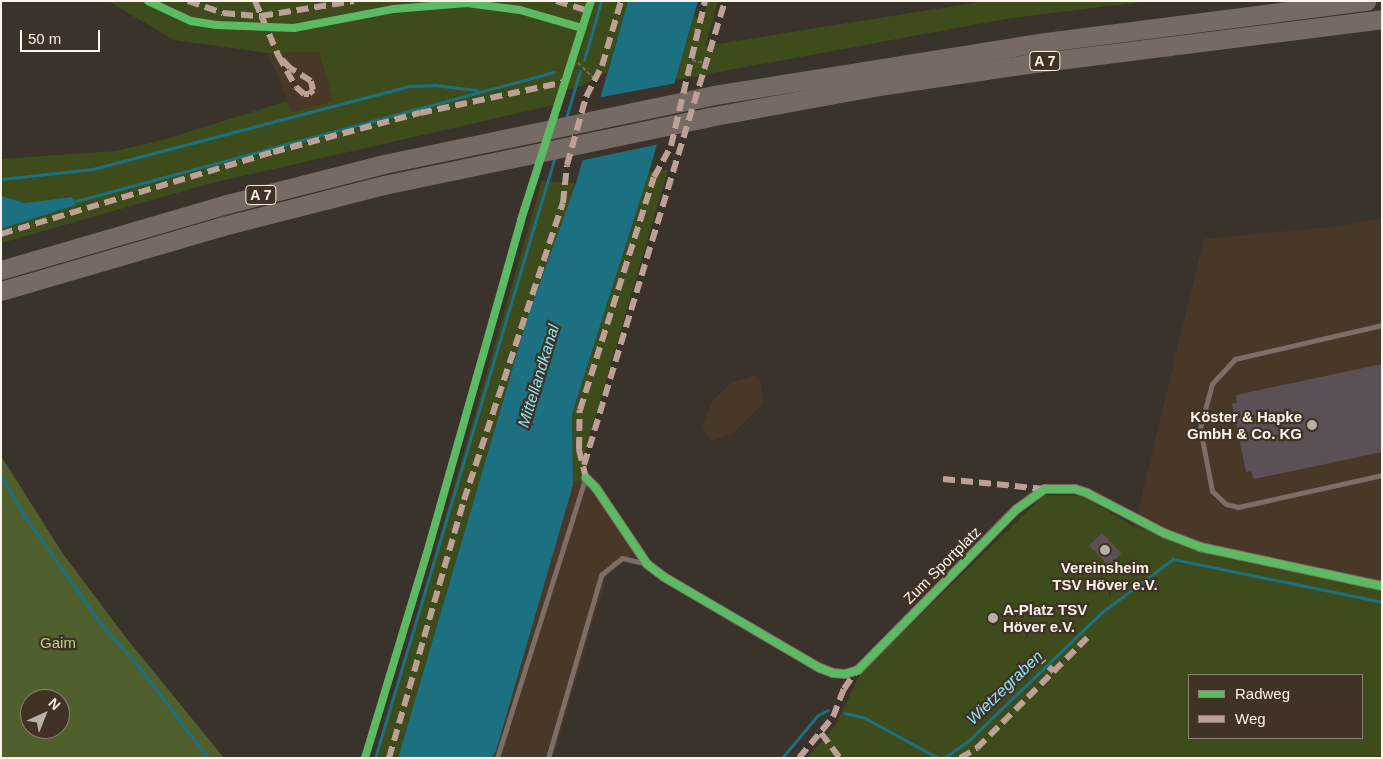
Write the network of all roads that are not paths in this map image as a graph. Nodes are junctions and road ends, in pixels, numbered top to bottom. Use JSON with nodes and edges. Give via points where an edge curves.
{"nodes":[{"id":1,"x":1366,"y":1,"type":"edge"},
{"id":2,"x":1382,"y":19,"type":"edge"},
{"id":3,"x":1,"y":270,"type":"edge"},
{"id":4,"x":1,"y":291,"type":"edge"},
{"id":5,"x":1382,"y":325,"type":"edge"},
{"id":6,"x":1382,"y":475,"type":"edge"},
{"id":7,"x":586,"y":478,"type":"joint"},
{"id":8,"x":647,"y":564,"type":"junction"},
{"id":9,"x":1382,"y":586,"type":"edge"},
{"id":10,"x":497,"y":758,"type":"edge"},
{"id":11,"x":548,"y":758,"type":"edge"}],
"edges":[{"from":1,"to":3,"type":"highway","number":"A 7","via":[[1038,42],[714,95],[524,133],[227,204]]},
{"from":2,"to":4,"type":"highway","number":"A 7","via":[[1034,62],[710,117],[518,155],[223,226]]},
{"from":5,"to":6,"type":"lane","via":[[1235,359],[1212,384],[1200,428],[1212,491],[1226,504],[1238,507]]},
{"from":7,"to":8,"type":"street","name":"Zum Sportplatz"},
{"from":7,"to":10,"type":"lane"},
{"from":8,"to":9,"type":"street","name":"Zum Sportplatz","via":[[684,590],[820,668],[845,674],[858,670],[1017,509],[1045,489],[1087,493],[1156,529],[1200,547]]},
{"from":8,"to":11,"type":"lane","via":[[622,558],[601,575]]}]}
